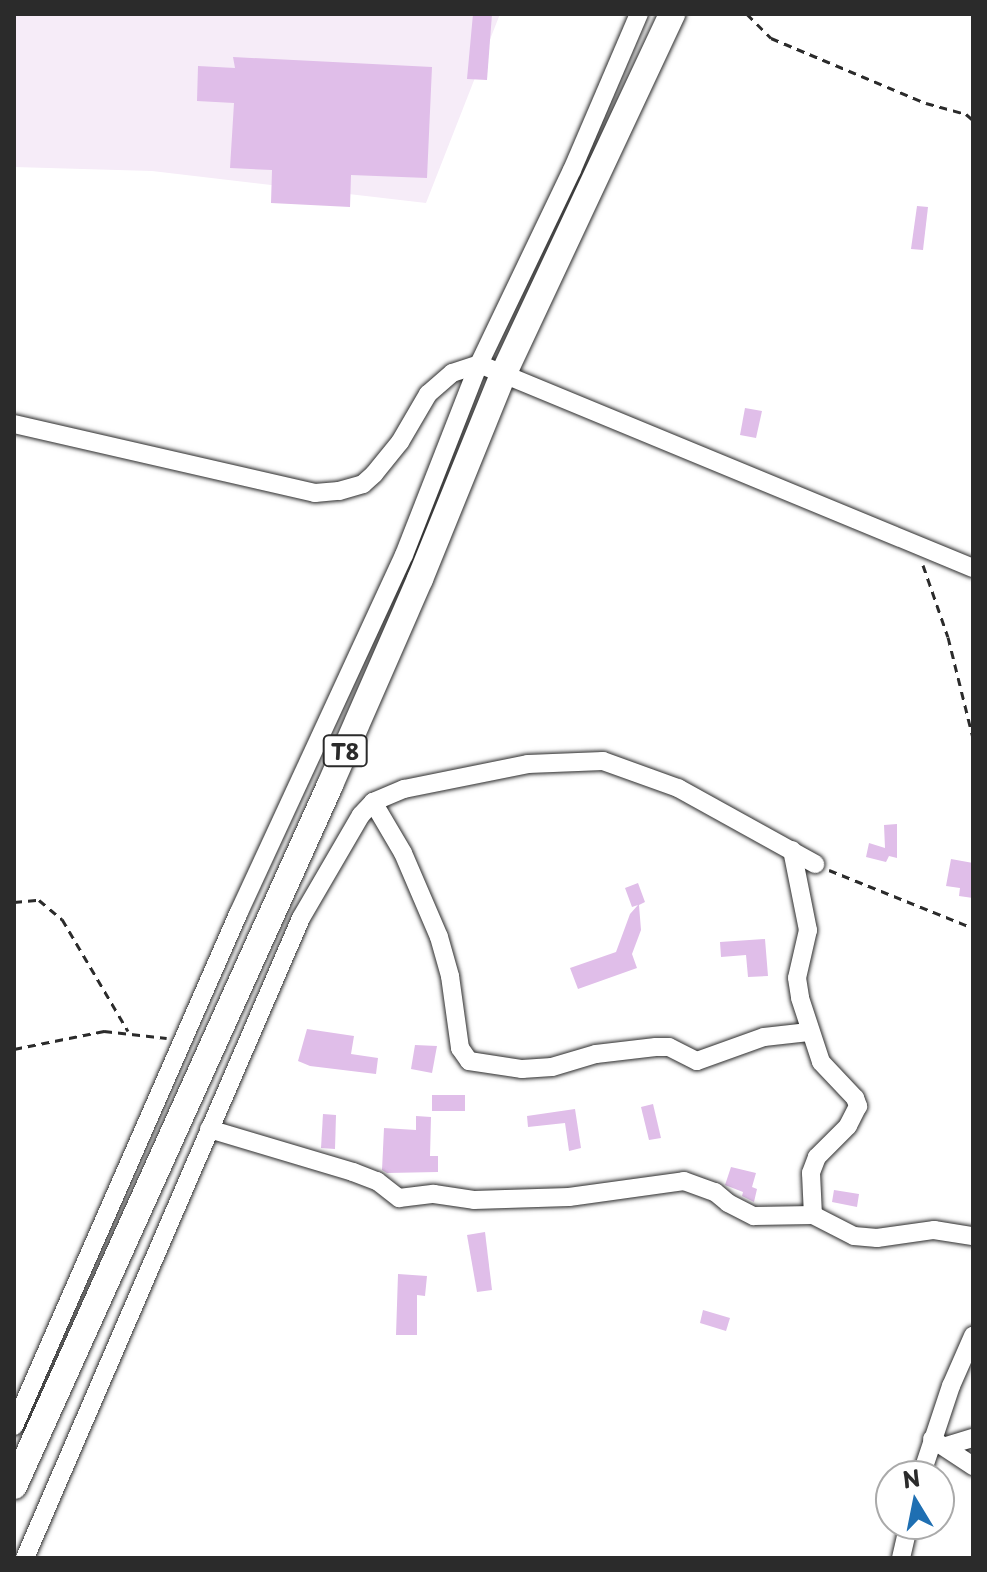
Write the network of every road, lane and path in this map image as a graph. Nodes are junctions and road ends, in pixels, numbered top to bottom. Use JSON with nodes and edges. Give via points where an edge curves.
{"nodes":[{"id":1,"x":639,"y":14,"type":"edge"},
{"id":2,"x":672,"y":14,"type":"edge"},
{"id":3,"x":747,"y":14,"type":"edge"},
{"id":4,"x":973,"y":120,"type":"edge"},
{"id":5,"x":491,"y":369,"type":"junction"},
{"id":6,"x":14,"y":424,"type":"edge"},
{"id":7,"x":916,"y":546,"type":"junction"},
{"id":8,"x":973,"y":568,"type":"edge"},
{"id":9,"x":973,"y":738,"type":"edge"},
{"id":10,"x":373,"y":802,"type":"junction"},
{"id":11,"x":792,"y":850,"type":"junction"},
{"id":12,"x":815,"y":864,"type":"joint"},
{"id":13,"x":14,"y":902,"type":"edge"},
{"id":14,"x":973,"y":928,"type":"edge"},
{"id":15,"x":128,"y":1031,"type":"junction"},
{"id":16,"x":809,"y":1032,"type":"junction"},
{"id":17,"x":182,"y":1040,"type":"junction"},
{"id":18,"x":14,"y":1049,"type":"edge"},
{"id":19,"x":209,"y":1129,"type":"junction"},
{"id":20,"x":813,"y":1215,"type":"junction"},
{"id":21,"x":973,"y":1236,"type":"edge"},
{"id":22,"x":973,"y":1336,"type":"edge"},
{"id":23,"x":14,"y":1426,"type":"edge"},
{"id":24,"x":973,"y":1438,"type":"edge"},
{"id":25,"x":939,"y":1442,"type":"junction"},
{"id":26,"x":929,"y":1460,"type":"edge"},
{"id":27,"x":973,"y":1466,"type":"edge"},
{"id":28,"x":14,"y":1486,"type":"edge"},
{"id":29,"x":25,"y":1558,"type":"edge"}],
"edges":[{"from":1,"to":5,"type":"street"},
{"from":2,"to":5,"type":"highway","number":"T8"},
{"from":3,"to":4,"type":"path","via":[[771,38]]},
{"from":5,"to":6,"type":"street","via":[[452,373],[428,394],[374,474],[363,484],[339,491],[315,493]]},
{"from":5,"to":7,"type":"street"},
{"from":5,"to":17,"type":"street"},
{"from":5,"to":28,"type":"highway","number":"T8","via":[[420,579]]},
{"from":7,"to":8,"type":"street"},
{"from":7,"to":9,"type":"path","via":[[948,637]]},
{"from":10,"to":11,"type":"street","via":[[404,789],[528,764],[603,761],[678,788]]},
{"from":10,"to":16,"type":"street","via":[[403,853],[439,937],[460,1048],[469,1061],[522,1069],[552,1067],[639,1047],[669,1047],[697,1061],[764,1037]]},
{"from":10,"to":19,"type":"street","via":[[301,918]]},
{"from":11,"to":12,"type":"street"},
{"from":11,"to":16,"type":"street","via":[[808,930],[797,978]]},
{"from":12,"to":14,"type":"path"},
{"from":13,"to":15,"type":"path","via":[[39,900],[57,913]]},
{"from":15,"to":17,"type":"path"},
{"from":15,"to":18,"type":"path"},
{"from":16,"to":20,"type":"street","via":[[821,1062],[858,1106],[848,1126],[817,1157],[811,1173]]},
{"from":17,"to":23,"type":"street"},
{"from":19,"to":20,"type":"street","via":[[353,1172],[399,1198],[569,1197],[684,1181],[715,1192],[754,1216]]},
{"from":19,"to":29,"type":"street"},
{"from":20,"to":21,"type":"street","via":[[854,1236],[934,1230]]},
{"from":22,"to":25,"type":"street"},
{"from":24,"to":25,"type":"street"},
{"from":25,"to":26,"type":"street"},
{"from":25,"to":27,"type":"street"}]}
